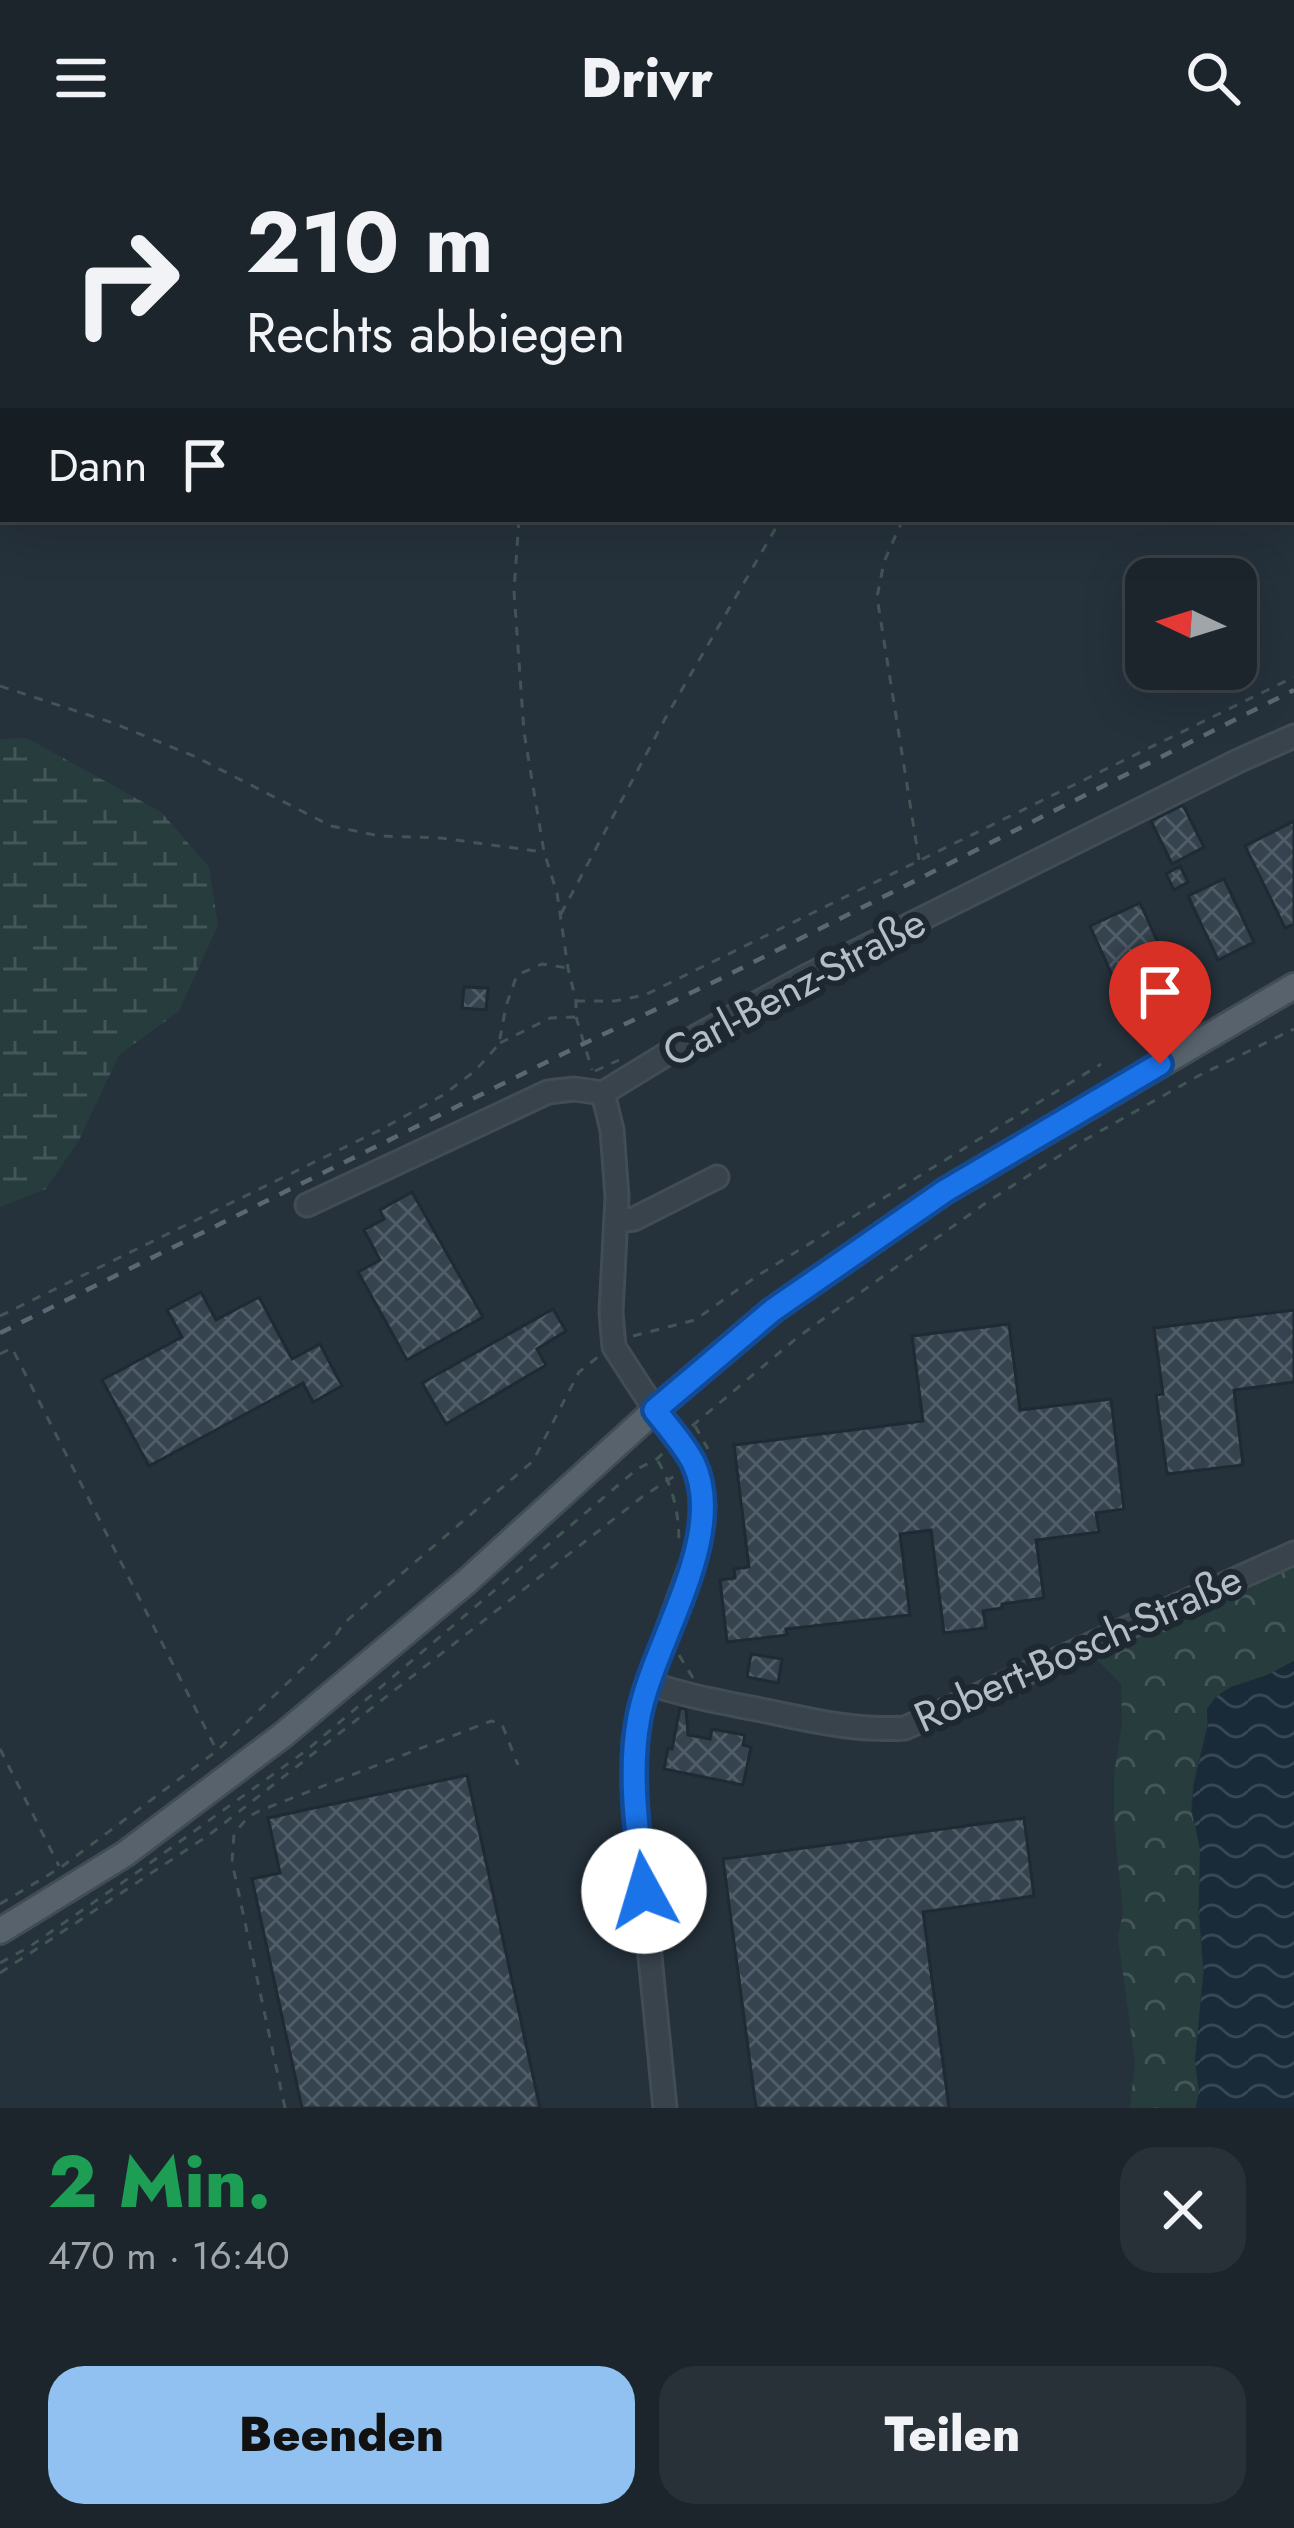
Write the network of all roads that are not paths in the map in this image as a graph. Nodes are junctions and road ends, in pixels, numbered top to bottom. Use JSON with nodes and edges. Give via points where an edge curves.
{"nodes":[{"id":1,"x":1290,"y":740,"type":"edge"},
{"id":2,"x":1294,"y":986,"type":"edge"},
{"id":3,"x":603,"y":1093,"type":"junction"},
{"id":4,"x":717,"y":1177,"type":"dead end"},
{"id":5,"x":307,"y":1205,"type":"dead end"},
{"id":6,"x":616,"y":1221,"type":"junction"},
{"id":7,"x":655,"y":1410,"type":"junction"},
{"id":8,"x":1294,"y":1553,"type":"edge"},
{"id":9,"x":648,"y":1683,"type":"junction"},
{"id":10,"x":0,"y":1931,"type":"edge"},
{"id":11,"x":665,"y":2108,"type":"edge"}],
"edges":[{"from":1,"to":3,"type":"street","name":"Carl-Benz-Straße","via":[[805,977]]},
{"from":2,"to":7,"type":"main road","via":[[945,1191],[773,1310]]},
{"from":3,"to":5,"type":"street","via":[[548,1092]]},
{"from":3,"to":6,"type":"street"},
{"from":4,"to":6,"type":"street","via":[[634,1220]]},
{"from":6,"to":7,"type":"street","via":[[614,1347]]},
{"from":7,"to":9,"type":"street","via":[[702,1460],[704,1506],[700,1540]]},
{"from":7,"to":10,"type":"main road","via":[[283,1735],[125,1854]]},
{"from":8,"to":9,"type":"street","name":"Robert-Bosch-Straße","via":[[905,1728],[841,1727]]},
{"from":9,"to":11,"type":"street","via":[[633,1773]]}]}
